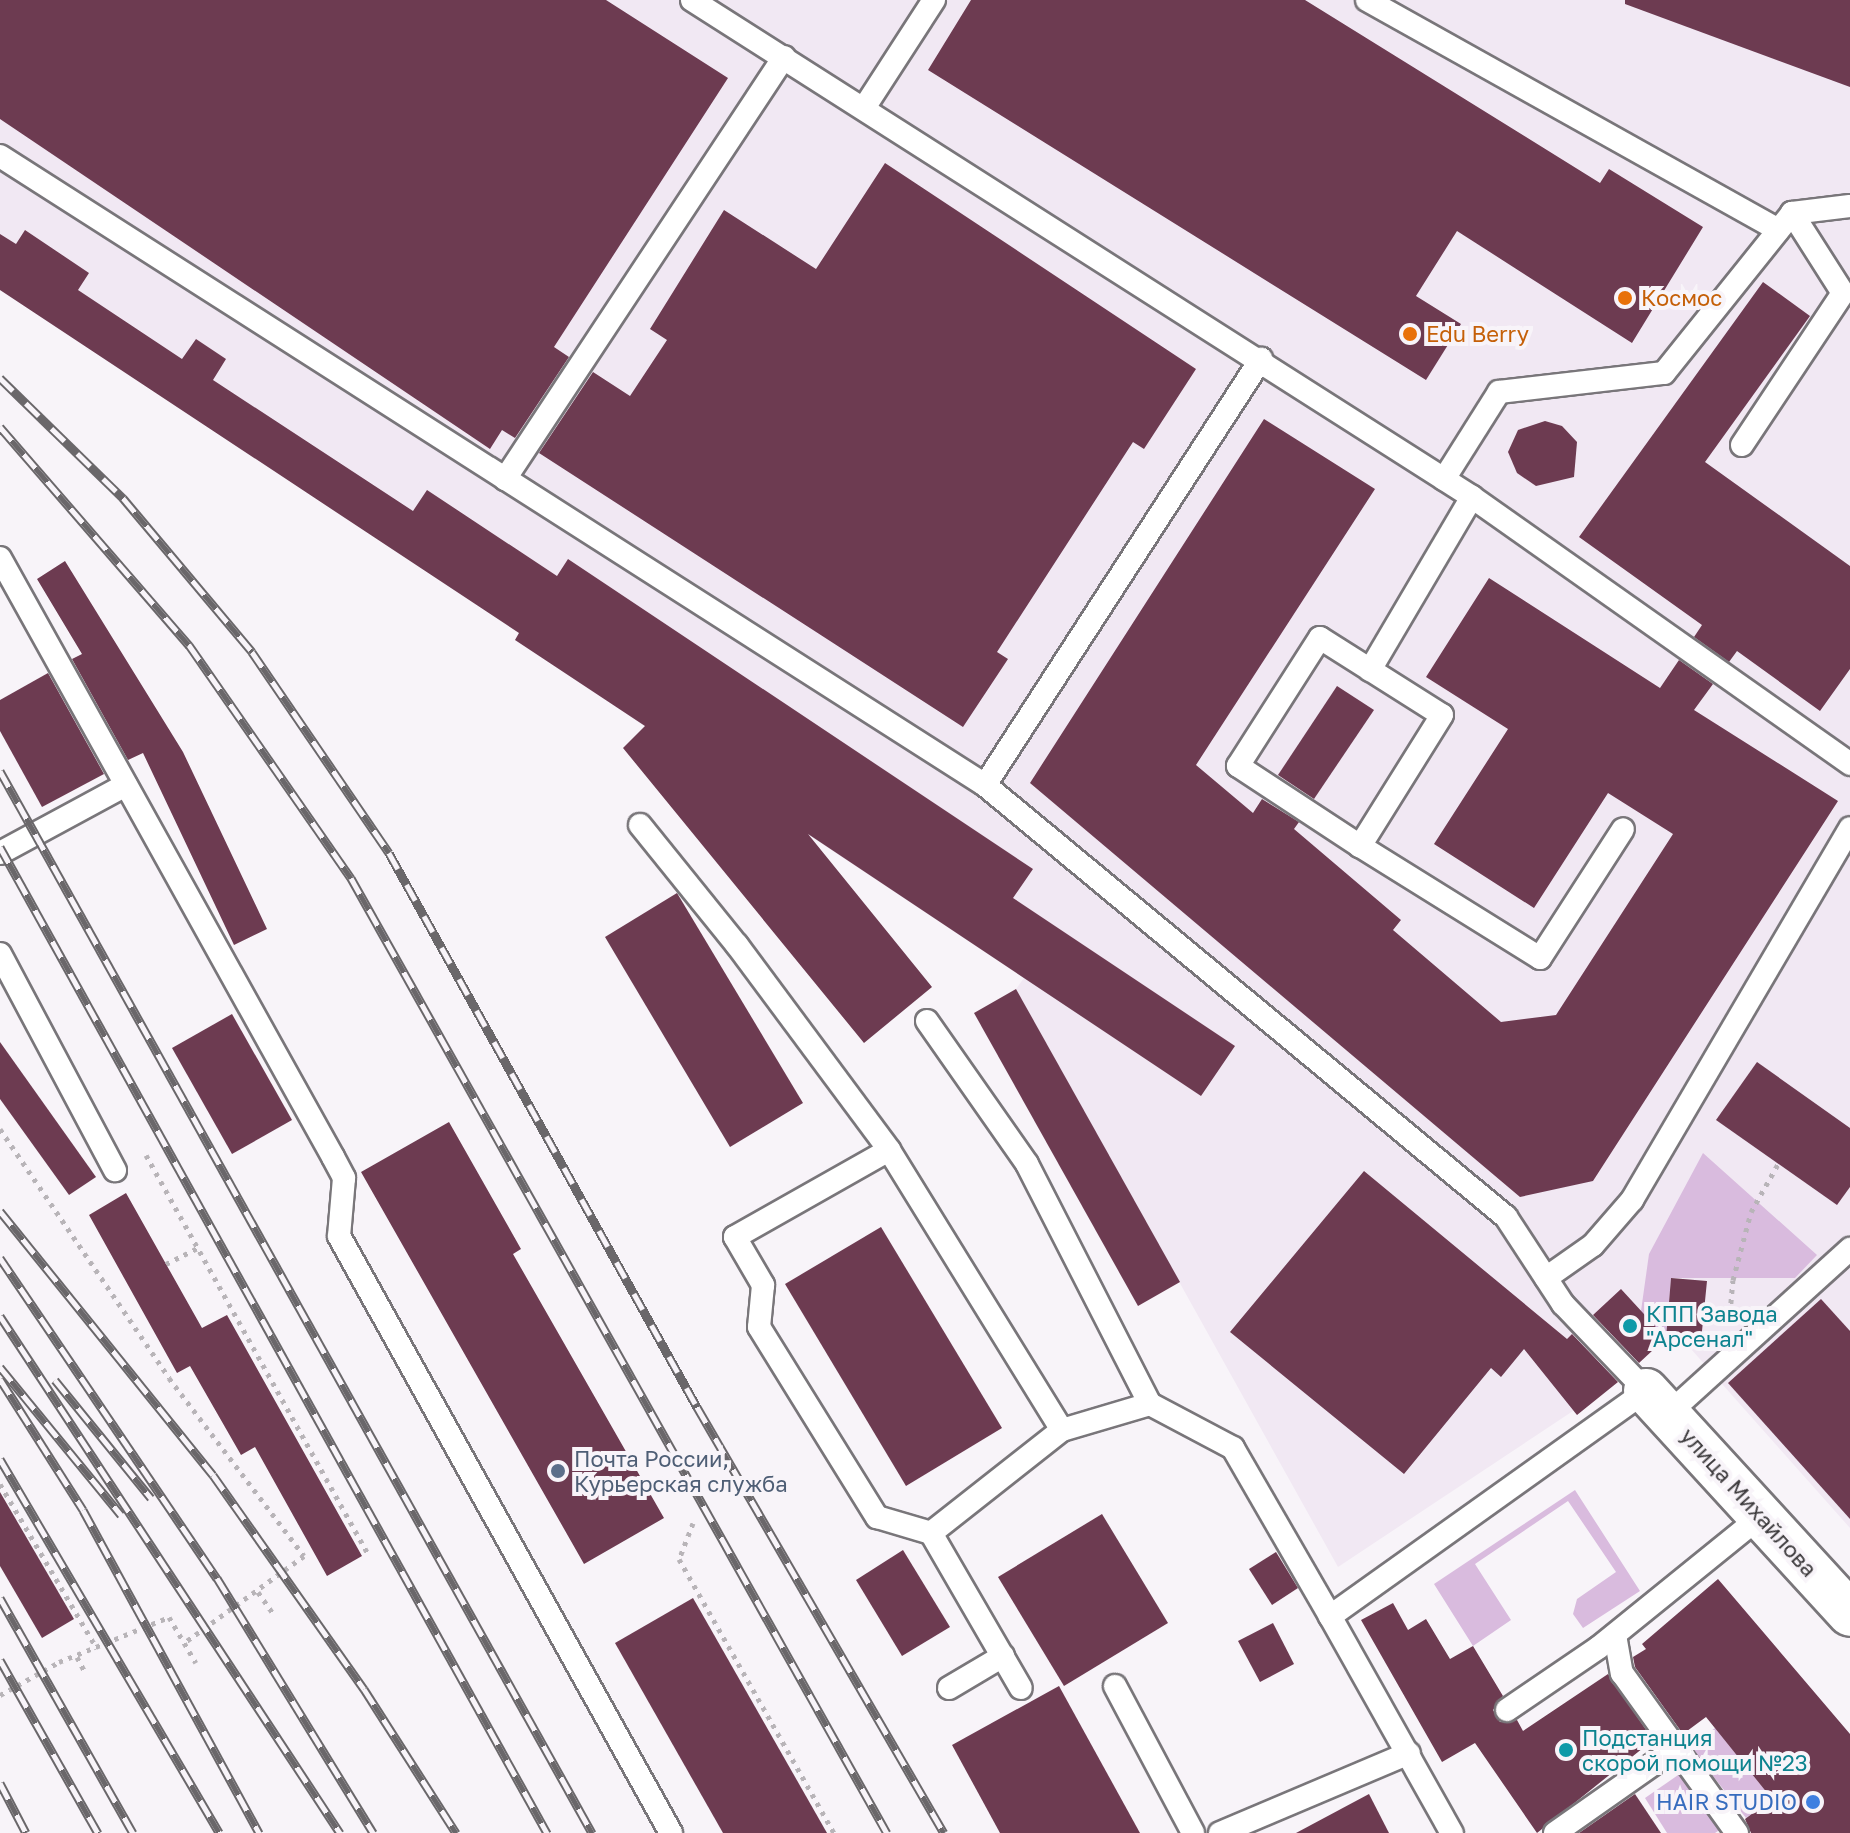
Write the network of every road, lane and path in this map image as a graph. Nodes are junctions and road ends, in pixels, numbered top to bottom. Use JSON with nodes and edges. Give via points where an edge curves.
{"nodes":[{"id":1,"x":934,"y":0,"type":"edge"},
{"id":2,"x":1367,"y":0,"type":"edge"},
{"id":3,"x":699,"y":2,"type":"edge"},
{"id":4,"x":784,"y":57,"type":"junction"},
{"id":5,"x":864,"y":108,"type":"junction"},
{"id":6,"x":0,"y":156,"type":"edge"},
{"id":7,"x":1850,"y":206,"type":"edge"},
{"id":8,"x":1785,"y":222,"type":"junction"},
{"id":9,"x":1261,"y":359,"type":"junction"},
{"id":10,"x":1742,"y":445,"type":"dead end"},
{"id":11,"x":505,"y":479,"type":"junction"},
{"id":12,"x":1444,"y":479,"type":"junction"},
{"id":13,"x":1472,"y":497,"type":"junction"},
{"id":14,"x":0,"y":558,"type":"edge"},
{"id":15,"x":1370,"y":670,"type":"junction"},
{"id":16,"x":1850,"y":764,"type":"edge"},
{"id":17,"x":126,"y":785,"type":"junction"},
{"id":18,"x":985,"y":785,"type":"junction"},
{"id":19,"x":640,"y":825,"type":"dead end"},
{"id":20,"x":1850,"y":828,"type":"edge"},
{"id":21,"x":1623,"y":829,"type":"dead end"},
{"id":22,"x":1360,"y":846,"type":"junction"},
{"id":23,"x":0,"y":853,"type":"edge"},
{"id":24,"x":0,"y":954,"type":"edge"},
{"id":25,"x":927,"y":1021,"type":"dead end"},
{"id":26,"x":0,"y":1129,"type":"edge"},
{"id":27,"x":889,"y":1150,"type":"junction"},
{"id":28,"x":1778,"y":1164,"type":"dead end"},
{"id":29,"x":115,"y":1170,"type":"joint"},
{"id":30,"x":198,"y":1248,"type":"junction"},
{"id":31,"x":1850,"y":1249,"type":"edge"},
{"id":32,"x":166,"y":1264,"type":"dead end"},
{"id":33,"x":1546,"y":1278,"type":"junction"},
{"id":34,"x":1733,"y":1280,"type":"dead end"},
{"id":35,"x":1657,"y":1402,"type":"junction"},
{"id":36,"x":1150,"y":1404,"type":"junction"},
{"id":37,"x":1062,"y":1430,"type":"junction"},
{"id":38,"x":0,"y":1484,"type":"edge"},
{"id":39,"x":1762,"y":1515,"type":"junction"},
{"id":40,"x":693,"y":1523,"type":"dead end"},
{"id":41,"x":931,"y":1533,"type":"junction"},
{"id":42,"x":369,"y":1556,"type":"dead end"},
{"id":43,"x":258,"y":1592,"type":"junction"},
{"id":44,"x":1850,"y":1614,"type":"edge"},
{"id":45,"x":274,"y":1615,"type":"dead end"},
{"id":46,"x":1330,"y":1616,"type":"junction"},
{"id":47,"x":1615,"y":1635,"type":"junction"},
{"id":48,"x":185,"y":1642,"type":"junction"},
{"id":49,"x":97,"y":1649,"type":"junction"},
{"id":50,"x":1003,"y":1656,"type":"junction"},
{"id":51,"x":77,"y":1657,"type":"junction"},
{"id":52,"x":196,"y":1663,"type":"dead end"},
{"id":53,"x":85,"y":1672,"type":"dead end"},
{"id":54,"x":1115,"y":1686,"type":"dead end"},
{"id":55,"x":949,"y":1688,"type":"dead end"},
{"id":56,"x":1021,"y":1688,"type":"dead end"},
{"id":57,"x":0,"y":1695,"type":"edge"},
{"id":58,"x":1507,"y":1710,"type":"dead end"},
{"id":59,"x":1676,"y":1748,"type":"junction"},
{"id":60,"x":1409,"y":1753,"type":"junction"},
{"id":61,"x":671,"y":1833,"type":"edge"},
{"id":62,"x":834,"y":1833,"type":"edge"},
{"id":63,"x":1193,"y":1833,"type":"edge"},
{"id":64,"x":1220,"y":1833,"type":"edge"},
{"id":65,"x":1452,"y":1833,"type":"edge"},
{"id":66,"x":1555,"y":1833,"type":"edge"},
{"id":67,"x":1737,"y":1833,"type":"edge"}],
"edges":[{"from":1,"to":5,"type":"lane"},
{"from":2,"to":8,"type":"lane"},
{"from":3,"to":4,"type":"lane"},
{"from":4,"to":5,"type":"lane"},
{"from":4,"to":11,"type":"lane"},
{"from":5,"to":9,"type":"lane"},
{"from":6,"to":11,"type":"lane"},
{"from":7,"to":8,"type":"lane"},
{"from":8,"to":10,"type":"lane","via":[[1843,293]]},
{"from":8,"to":12,"type":"lane","via":[[1664,373],[1499,392]]},
{"from":9,"to":12,"type":"lane"},
{"from":9,"to":18,"type":"lane"},
{"from":11,"to":18,"type":"lane"},
{"from":12,"to":13,"type":"lane"},
{"from":13,"to":15,"type":"lane"},
{"from":13,"to":16,"type":"lane"},
{"from":14,"to":17,"type":"lane"},
{"from":15,"to":22,"type":"lane","via":[[1442,715]]},
{"from":15,"to":22,"type":"lane","via":[[1320,638],[1238,766]]},
{"from":17,"to":23,"type":"lane"},
{"from":17,"to":61,"type":"lane","via":[[344,1178],[339,1236]]},
{"from":18,"to":33,"type":"lane","via":[[1506,1217]]},
{"from":19,"to":27,"type":"lane","via":[[737,945]]},
{"from":20,"to":33,"type":"lane","via":[[1632,1200],[1593,1245]]},
{"from":21,"to":22,"type":"lane","via":[[1540,958]]},
{"from":24,"to":29,"type":"lane"},
{"from":25,"to":36,"type":"lane","via":[[1027,1164]]},
{"from":26,"to":43,"type":"path","via":[[169,1378],[304,1556]]},
{"from":27,"to":37,"type":"lane"},
{"from":27,"to":41,"type":"lane","via":[[735,1237],[763,1285],[759,1327],[877,1517]]},
{"from":28,"to":34,"type":"path","via":[[1751,1212]]},
{"from":29,"to":30,"type":"path","via":[[146,1155]]},
{"from":30,"to":32,"type":"path"},
{"from":30,"to":42,"type":"path"},
{"from":31,"to":35,"type":"lane"},
{"from":33,"to":35,"type":"lane","via":[[1563,1304]]},
{"from":35,"to":39,"type":"street","name":"улица Михайлова"},
{"from":35,"to":46,"type":"lane"},
{"from":36,"to":37,"type":"lane"},
{"from":36,"to":46,"type":"lane","via":[[1233,1448]]},
{"from":37,"to":41,"type":"lane"},
{"from":38,"to":49,"type":"path"},
{"from":39,"to":44,"type":"street","name":"улица Михайлова"},
{"from":39,"to":47,"type":"lane"},
{"from":40,"to":62,"type":"path","via":[[679,1559]]},
{"from":41,"to":50,"type":"lane"},
{"from":43,"to":45,"type":"path"},
{"from":43,"to":48,"type":"path"},
{"from":46,"to":60,"type":"lane"},
{"from":47,"to":58,"type":"lane"},
{"from":47,"to":59,"type":"lane","via":[[1622,1673]]},
{"from":48,"to":49,"type":"path","via":[[169,1617]]},
{"from":48,"to":52,"type":"path"},
{"from":49,"to":51,"type":"path"},
{"from":50,"to":55,"type":"lane"},
{"from":50,"to":56,"type":"lane"},
{"from":51,"to":53,"type":"path"},
{"from":51,"to":57,"type":"path"},
{"from":54,"to":63,"type":"lane"},
{"from":59,"to":66,"type":"lane"},
{"from":59,"to":67,"type":"lane"},
{"from":60,"to":64,"type":"lane"},
{"from":60,"to":65,"type":"lane"}]}
